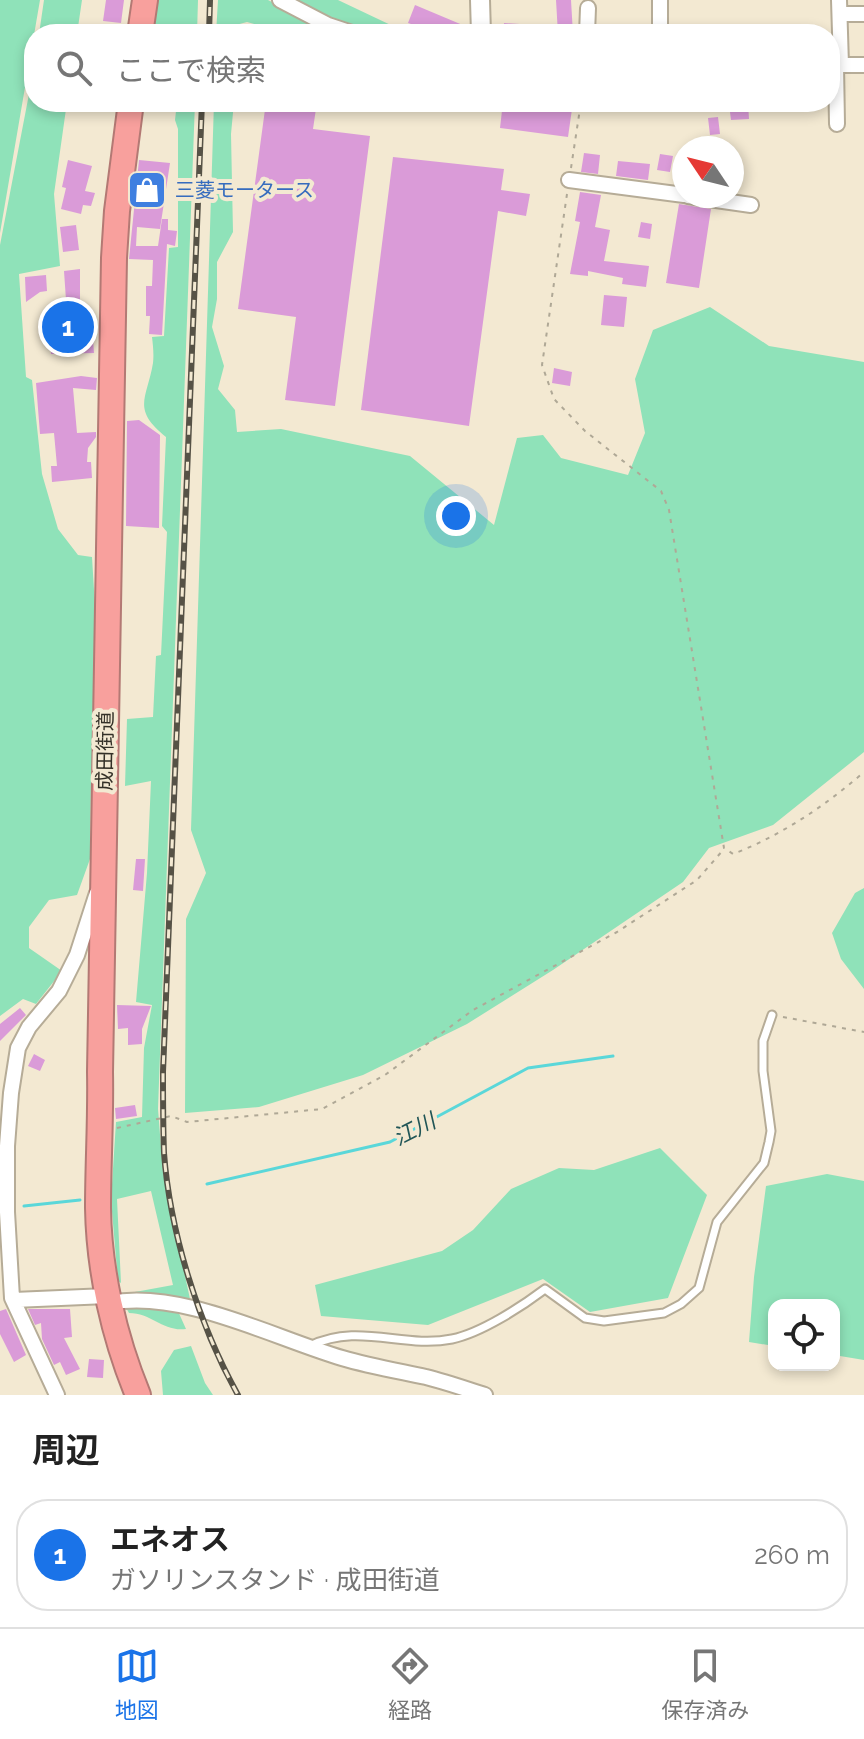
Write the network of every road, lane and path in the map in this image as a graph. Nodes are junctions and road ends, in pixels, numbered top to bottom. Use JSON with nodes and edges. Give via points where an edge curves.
{"nodes":[{"id":1,"x":145,"y":0,"type":"edge"},
{"id":2,"x":280,"y":0,"type":"edge"},
{"id":3,"x":480,"y":0,"type":"edge"},
{"id":4,"x":660,"y":0,"type":"edge"},
{"id":5,"x":839,"y":7,"type":"edge"},
{"id":6,"x":588,"y":8,"type":"dead end"},
{"id":7,"x":864,"y":14,"type":"edge"},
{"id":8,"x":141,"y":24,"type":"edge"},
{"id":9,"x":326,"y":24,"type":"edge"},
{"id":10,"x":481,"y":24,"type":"edge"},
{"id":11,"x":587,"y":24,"type":"edge"},
{"id":12,"x":660,"y":24,"type":"edge"},
{"id":13,"x":840,"y":65,"type":"edge"},
{"id":14,"x":864,"y":65,"type":"edge"},
{"id":15,"x":130,"y":112,"type":"edge"},
{"id":16,"x":579,"y":112,"type":"edge"},
{"id":17,"x":837,"y":112,"type":"edge"},
{"id":18,"x":837,"y":124,"type":"dead end"},
{"id":19,"x":569,"y":180,"type":"junction"},
{"id":20,"x":672,"y":194,"type":"edge"},
{"id":21,"x":744,"y":204,"type":"edge"},
{"id":22,"x":751,"y":205,"type":"dead end"},
{"id":23,"x":864,"y":772,"type":"edge"},
{"id":24,"x":724,"y":848,"type":"junction"},
{"id":25,"x":105,"y":873,"type":"junction"},
{"id":26,"x":772,"y":1015,"type":"joint"},
{"id":27,"x":864,"y":1032,"type":"edge"},
{"id":28,"x":102,"y":1130,"type":"junction"},
{"id":29,"x":108,"y":1299,"type":"junction"},
{"id":30,"x":9,"y":1301,"type":"edge"},
{"id":31,"x":308,"y":1348,"type":"junction"},
{"id":32,"x":57,"y":1395,"type":"edge"},
{"id":33,"x":138,"y":1395,"type":"edge"},
{"id":34,"x":485,"y":1395,"type":"edge"}],
"edges":[{"from":1,"to":8,"type":"highway"},
{"from":2,"to":9,"type":"street"},
{"from":3,"to":10,"type":"street"},
{"from":4,"to":12,"type":"street"},
{"from":5,"to":7,"type":"street"},
{"from":6,"to":11,"type":"street"},
{"from":13,"to":14,"type":"street"},
{"from":15,"to":25,"type":"highway","name":"成田街道","via":[[114,258]]},
{"from":16,"to":19,"type":"path"},
{"from":17,"to":18,"type":"street"},
{"from":19,"to":20,"type":"street"},
{"from":19,"to":24,"type":"path","via":[[542,365],[554,399],[665,500]]},
{"from":21,"to":22,"type":"street"},
{"from":23,"to":24,"type":"path","via":[[769,840],[733,854]]},
{"from":24,"to":28,"type":"path","via":[[697,880],[617,932],[473,1010],[385,1075],[322,1109],[187,1122],[171,1116]]},
{"from":25,"to":28,"type":"highway","name":"成田街道"},
{"from":25,"to":30,"type":"street","via":[[71,967],[18,1048],[7,1146]]},
{"from":26,"to":27,"type":"path"},
{"from":26,"to":31,"type":"lane","via":[[763,1041],[771,1131],[764,1163],[717,1222],[699,1288],[681,1304],[653,1316],[604,1321],[585,1318],[545,1289],[512,1313],[453,1339],[359,1334]]},
{"from":28,"to":29,"type":"highway","name":"成田街道","via":[[98,1209]]},
{"from":29,"to":30,"type":"street"},
{"from":29,"to":31,"type":"street","via":[[200,1310]]},
{"from":29,"to":33,"type":"highway","name":"成田街道"},
{"from":30,"to":32,"type":"street"},
{"from":31,"to":34,"type":"street"}]}
